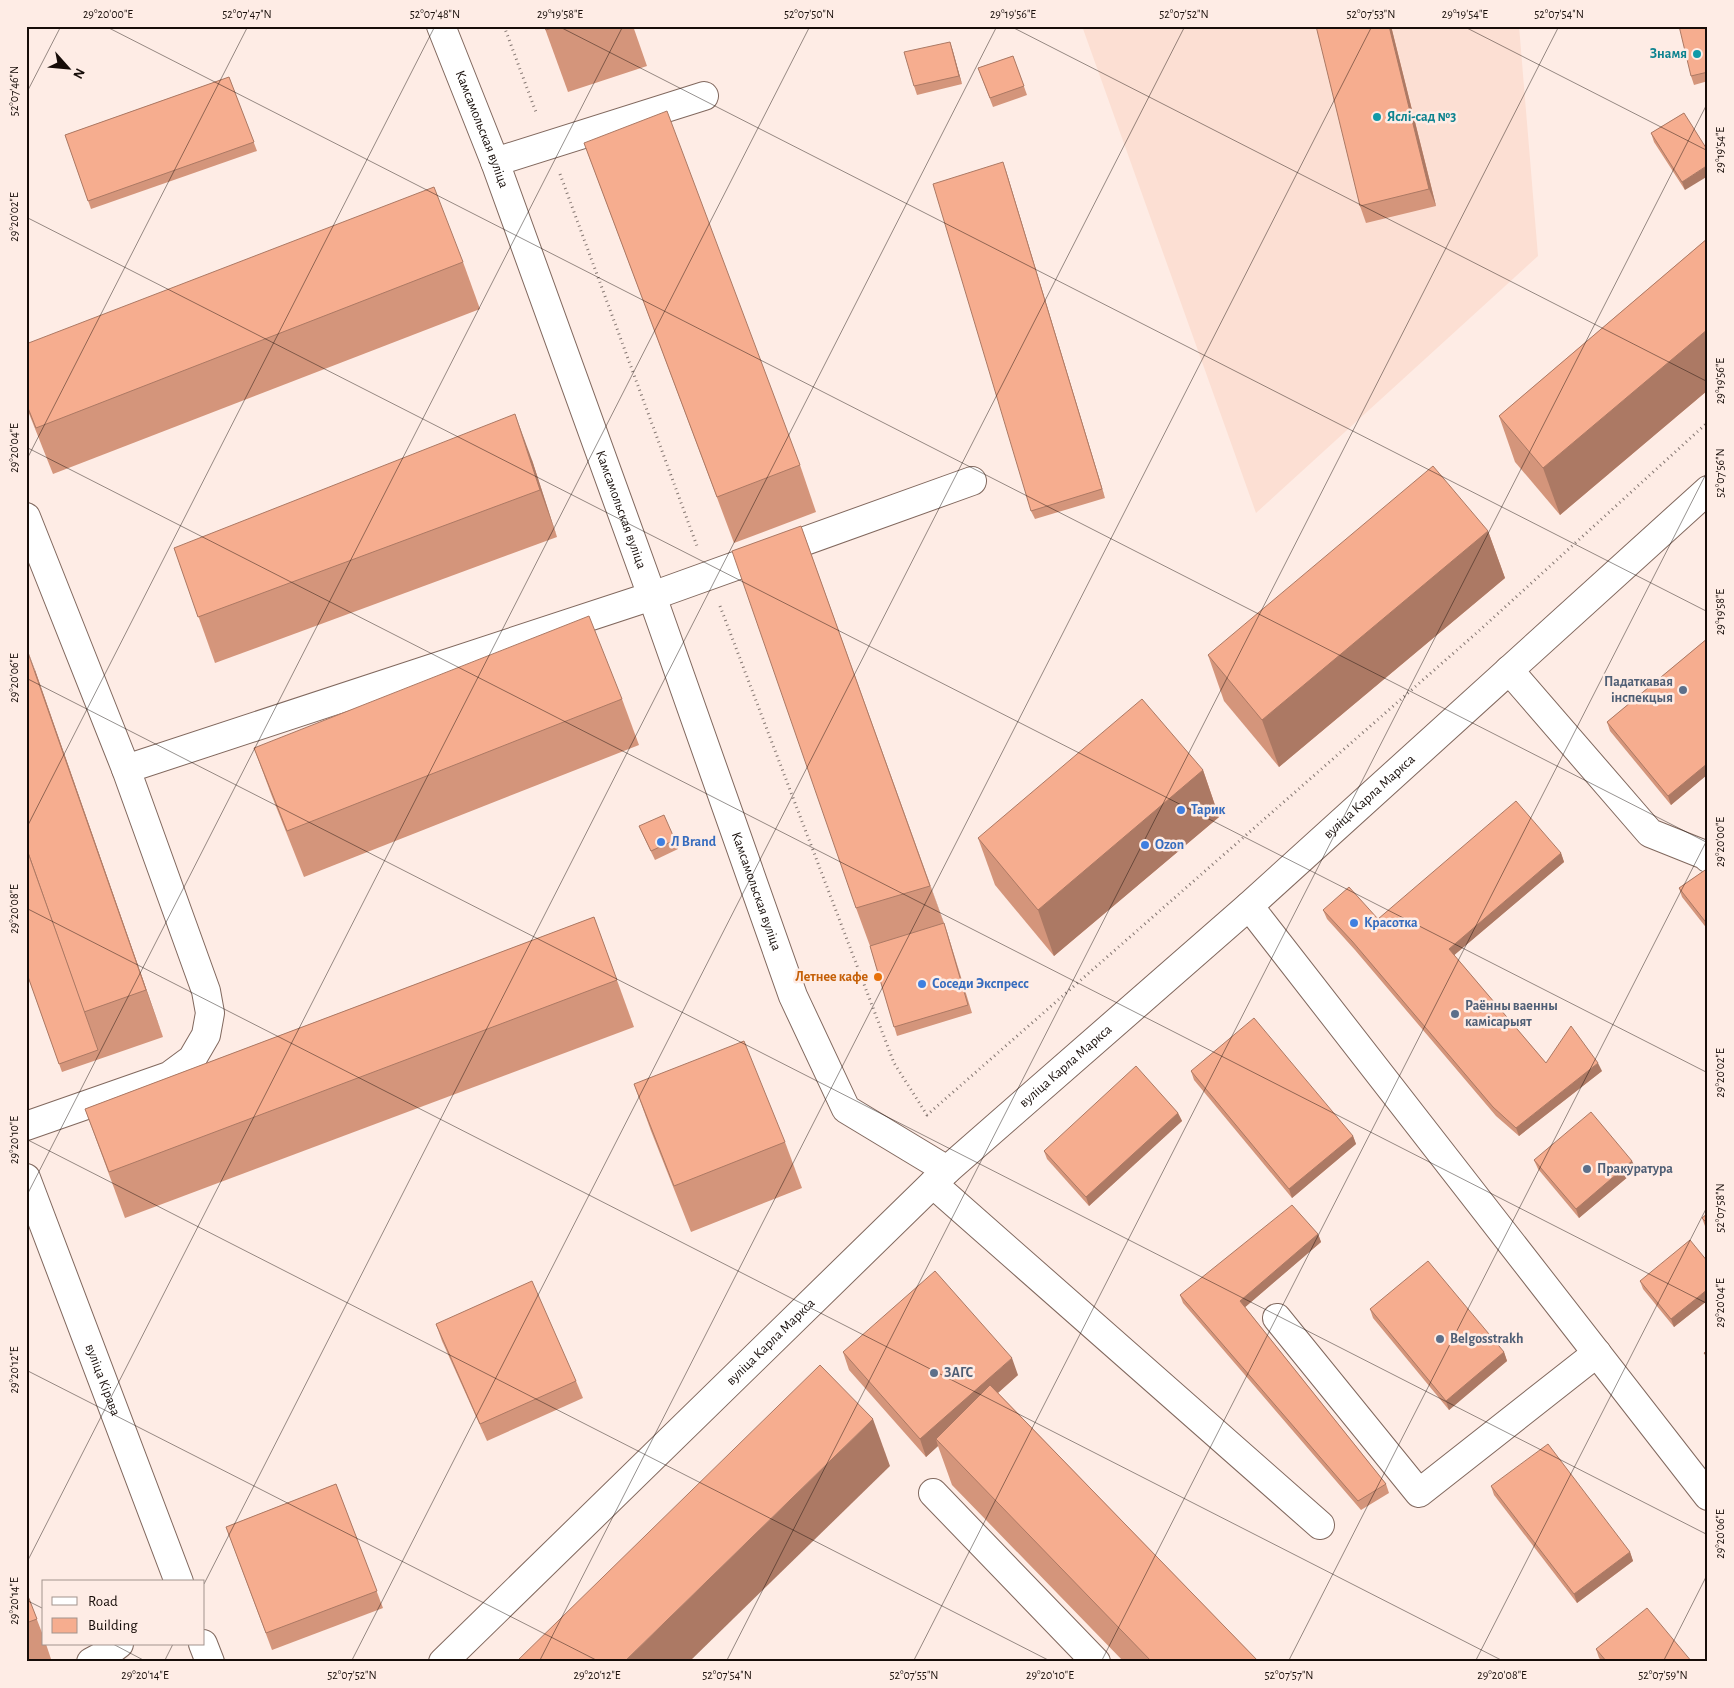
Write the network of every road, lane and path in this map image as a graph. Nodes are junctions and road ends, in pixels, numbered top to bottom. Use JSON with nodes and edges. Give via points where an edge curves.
{"nodes":[{"id":1,"x":441,"y":26,"type":"edge"},
{"id":2,"x":704,"y":96,"type":"dead end"},
{"id":3,"x":495,"y":162,"type":"junction"},
{"id":4,"x":1708,"y":422,"type":"edge"},
{"id":5,"x":972,"y":481,"type":"dead end"},
{"id":6,"x":1708,"y":490,"type":"edge"},
{"id":7,"x":26,"y":517,"type":"edge"},
{"id":8,"x":652,"y":596,"type":"junction"},
{"id":9,"x":1509,"y":670,"type":"junction"},
{"id":10,"x":126,"y":769,"type":"junction"},
{"id":11,"x":1708,"y":858,"type":"edge"},
{"id":12,"x":1250,"y":906,"type":"junction"},
{"id":13,"x":894,"y":1063,"type":"dead end"},
{"id":14,"x":26,"y":1126,"type":"edge"},
{"id":15,"x":940,"y":1177,"type":"junction"},
{"id":16,"x":26,"y":1178,"type":"edge"},
{"id":17,"x":1277,"y":1318,"type":"dead end"},
{"id":18,"x":1597,"y":1353,"type":"junction"},
{"id":19,"x":933,"y":1493,"type":"dead end"},
{"id":20,"x":1708,"y":1496,"type":"edge"},
{"id":21,"x":1320,"y":1525,"type":"dead end"},
{"id":22,"x":178,"y":1580,"type":"edge"},
{"id":23,"x":116,"y":1646,"type":"edge"},
{"id":24,"x":204,"y":1646,"type":"edge"},
{"id":25,"x":91,"y":1662,"type":"edge"},
{"id":26,"x":210,"y":1662,"type":"edge"},
{"id":27,"x":443,"y":1662,"type":"edge"},
{"id":28,"x":1096,"y":1662,"type":"edge"}],
"edges":[{"from":1,"to":3,"type":"street","name":"Камсамольская вуліца"},
{"from":2,"to":3,"type":"street"},
{"from":3,"to":8,"type":"street","name":"Камсамольская вуліца"},
{"from":4,"to":13,"type":"path","via":[[1481,629],[927,1115]]},
{"from":5,"to":8,"type":"street"},
{"from":6,"to":9,"type":"street","name":"вуліца Карла Маркса"},
{"from":7,"to":10,"type":"street"},
{"from":8,"to":10,"type":"street"},
{"from":8,"to":15,"type":"street","name":"Камсамольская вуліца","via":[[793,996],[846,1109]]},
{"from":9,"to":11,"type":"street","via":[[1650,833]]},
{"from":9,"to":12,"type":"street","name":"вуліца Карла Маркса"},
{"from":10,"to":14,"type":"street","via":[[206,991],[210,1013],[206,1035],[192,1058],[169,1076]]},
{"from":12,"to":15,"type":"street","name":"вуліца Карла Маркса"},
{"from":12,"to":18,"type":"street"},
{"from":15,"to":21,"type":"street","name":"Камсамольская вуліца"},
{"from":15,"to":27,"type":"street","name":"вуліца Карла Маркса"},
{"from":16,"to":22,"type":"street","name":"вуліца Кірава"},
{"from":17,"to":18,"type":"street","via":[[1419,1493]]},
{"from":18,"to":20,"type":"street"},
{"from":19,"to":28,"type":"street"},
{"from":23,"to":25,"type":"street"},
{"from":24,"to":26,"type":"street"}]}
